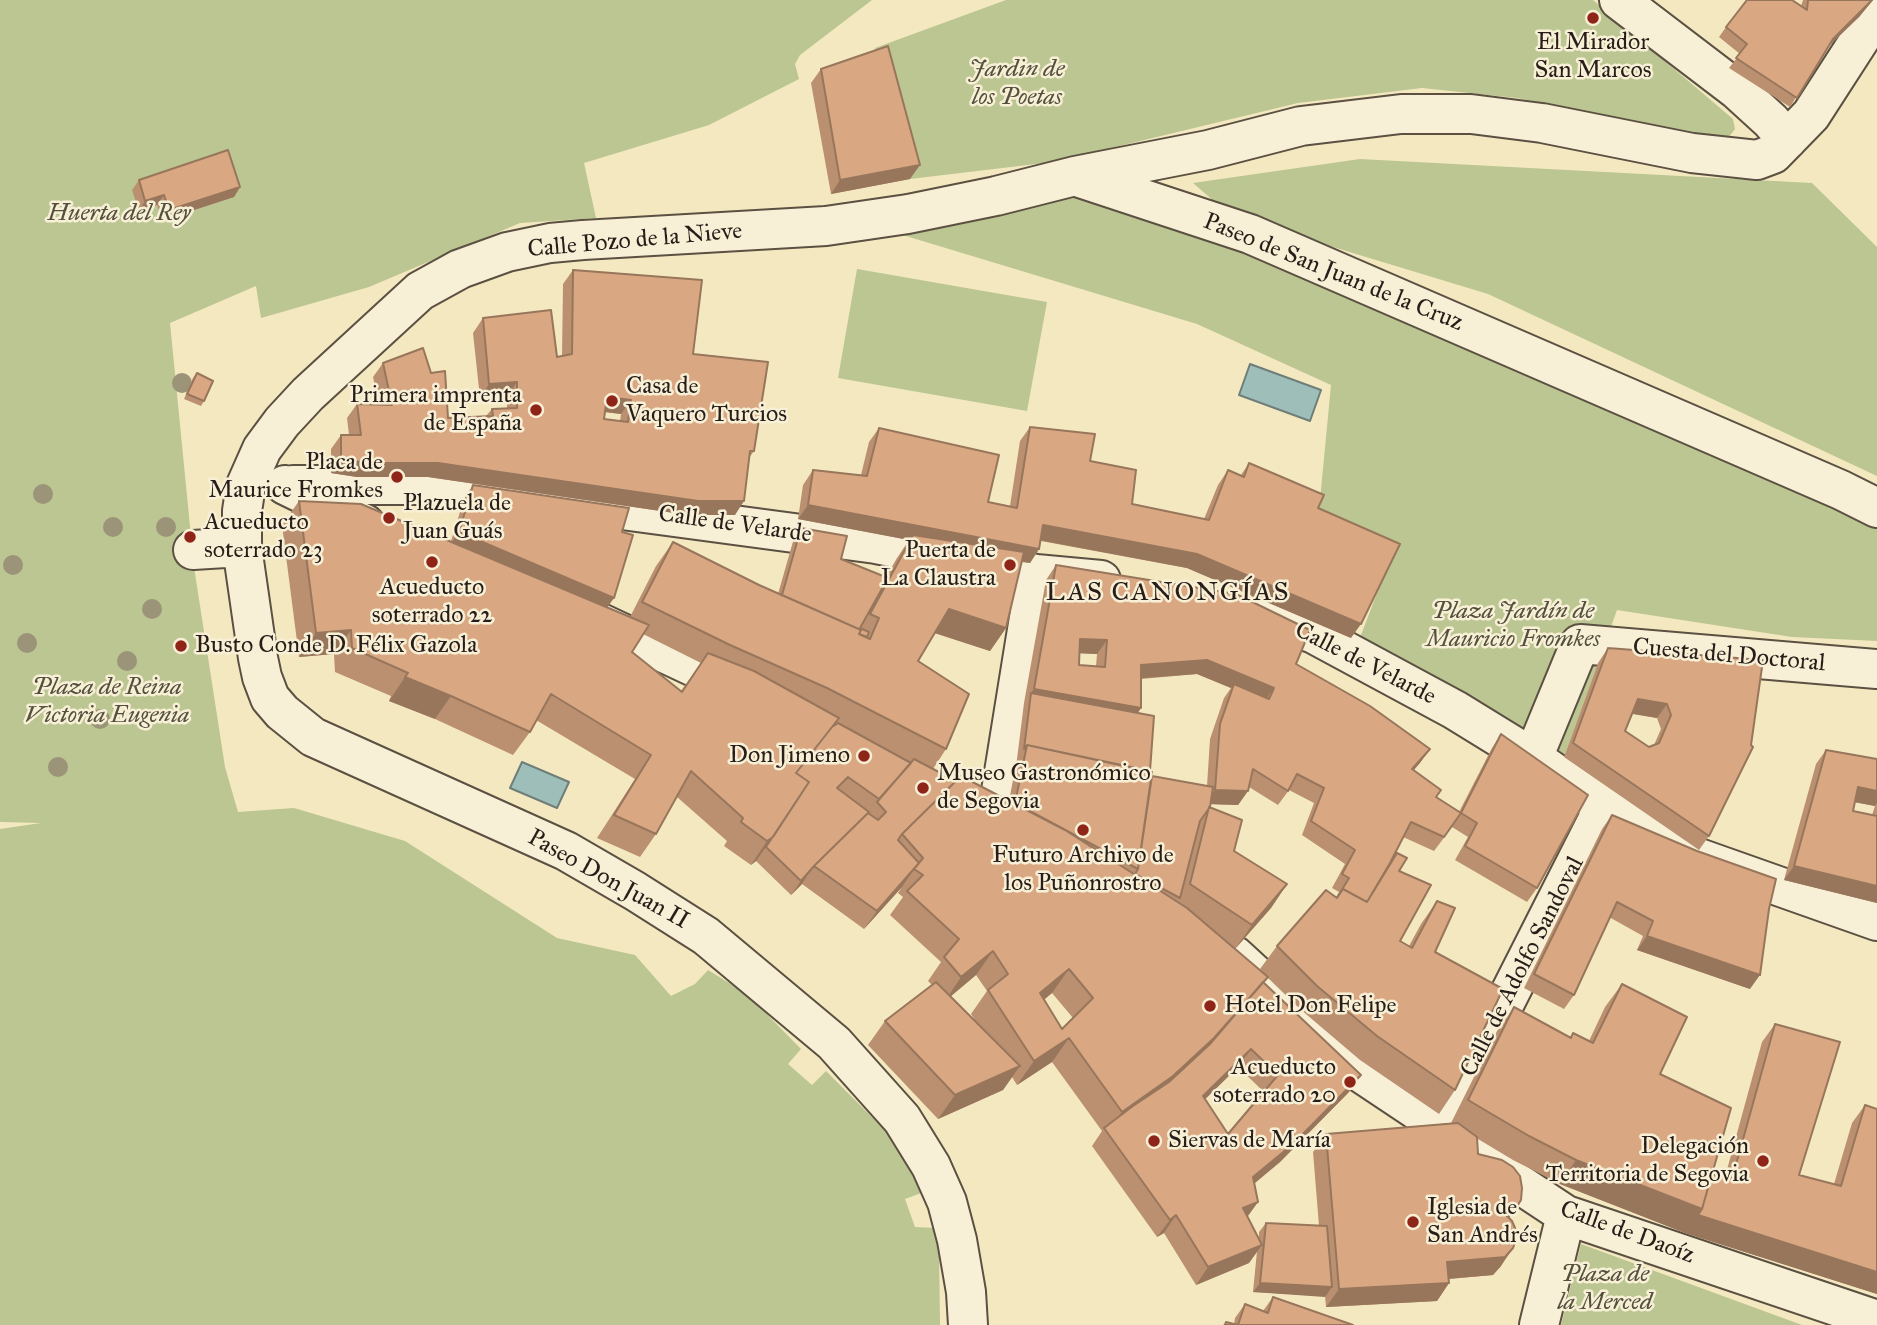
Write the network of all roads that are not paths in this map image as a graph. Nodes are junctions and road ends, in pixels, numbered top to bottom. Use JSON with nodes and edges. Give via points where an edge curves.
{"nodes":[{"id":1,"x":1619,"y":0,"type":"edge"},
{"id":2,"x":1877,"y":16,"type":"edge"},
{"id":3,"x":1787,"y":141,"type":"junction"},
{"id":4,"x":1075,"y":176,"type":"junction"},
{"id":5,"x":246,"y":485,"type":"junction"},
{"id":6,"x":285,"y":485,"type":"junction"},
{"id":7,"x":1877,"y":509,"type":"edge"},
{"id":8,"x":394,"y":538,"type":"edge"},
{"id":9,"x":242,"y":547,"type":"junction"},
{"id":10,"x":192,"y":550,"type":"dead end"},
{"id":11,"x":1037,"y":574,"type":"junction"},
{"id":12,"x":1136,"y":585,"type":"edge"},
{"id":13,"x":561,"y":606,"type":"edge"},
{"id":14,"x":1235,"y":606,"type":"edge"},
{"id":15,"x":1877,"y":669,"type":"edge"},
{"id":16,"x":770,"y":702,"type":"edge"},
{"id":17,"x":1533,"y":758,"type":"junction"},
{"id":18,"x":961,"y":802,"type":"edge"},
{"id":19,"x":1604,"y":807,"type":"junction"},
{"id":20,"x":1877,"y":921,"type":"edge"},
{"id":21,"x":1199,"y":936,"type":"edge"},
{"id":22,"x":1442,"y":1127,"type":"junction"},
{"id":23,"x":1566,"y":1215,"type":"junction"},
{"id":24,"x":1877,"y":1320,"type":"edge"},
{"id":25,"x":968,"y":1325,"type":"edge"},
{"id":26,"x":1539,"y":1325,"type":"edge"}],
"edges":[{"from":1,"to":3,"type":"street","via":[[1737,90]]},
{"from":2,"to":3,"type":"street","via":[[1811,115]]},
{"from":3,"to":4,"type":"street","via":[[1757,160],[1727,158],[1542,123],[1471,114],[1401,114],[1301,126]]},
{"from":4,"to":5,"type":"street","name":"Calle Pozo de la Nieve","via":[[908,214],[826,226],[551,243],[460,269],[420,291],[308,394],[262,449]]},
{"from":4,"to":7,"type":"street","name":"Paseo de San Juan de la Cruz","via":[[1250,234]]},
{"from":5,"to":6,"type":"street"},
{"from":5,"to":9,"type":"street","name":"Paseo Don Juan II"},
{"from":6,"to":8,"type":"street"},
{"from":6,"to":11,"type":"street","name":"Calle de Velarde","via":[[435,485],[876,544]]},
{"from":9,"to":10,"type":"street"},
{"from":9,"to":25,"type":"street","name":"Paseo Don Juan II","via":[[262,677],[270,698],[297,725],[313,737],[566,851],[635,891],[706,936],[834,1042],[902,1119],[937,1178],[957,1240]]},
{"from":11,"to":12,"type":"street","name":"Calle de Velarde"},
{"from":11,"to":18,"type":"street","via":[[1008,828]]},
{"from":13,"to":16,"type":"street"},
{"from":14,"to":17,"type":"street","name":"Calle de Velarde","via":[[1314,634]]},
{"from":15,"to":17,"type":"street","name":"Cuesta del Doctoral","via":[[1580,643]]},
{"from":17,"to":19,"type":"street","name":"Calle de Velarde"},
{"from":19,"to":20,"type":"street","name":"Calle de Velarde","via":[[1696,858]]},
{"from":19,"to":22,"type":"street","name":"Calle de Adolfo Sandoval"},
{"from":21,"to":22,"type":"street","name":"Calle de Daoíz","via":[[1235,956],[1361,1073]]},
{"from":22,"to":23,"type":"street","name":"Calle de Daoíz"},
{"from":23,"to":24,"type":"street","name":"Calle de Daoíz"},
{"from":23,"to":26,"type":"street"}]}
